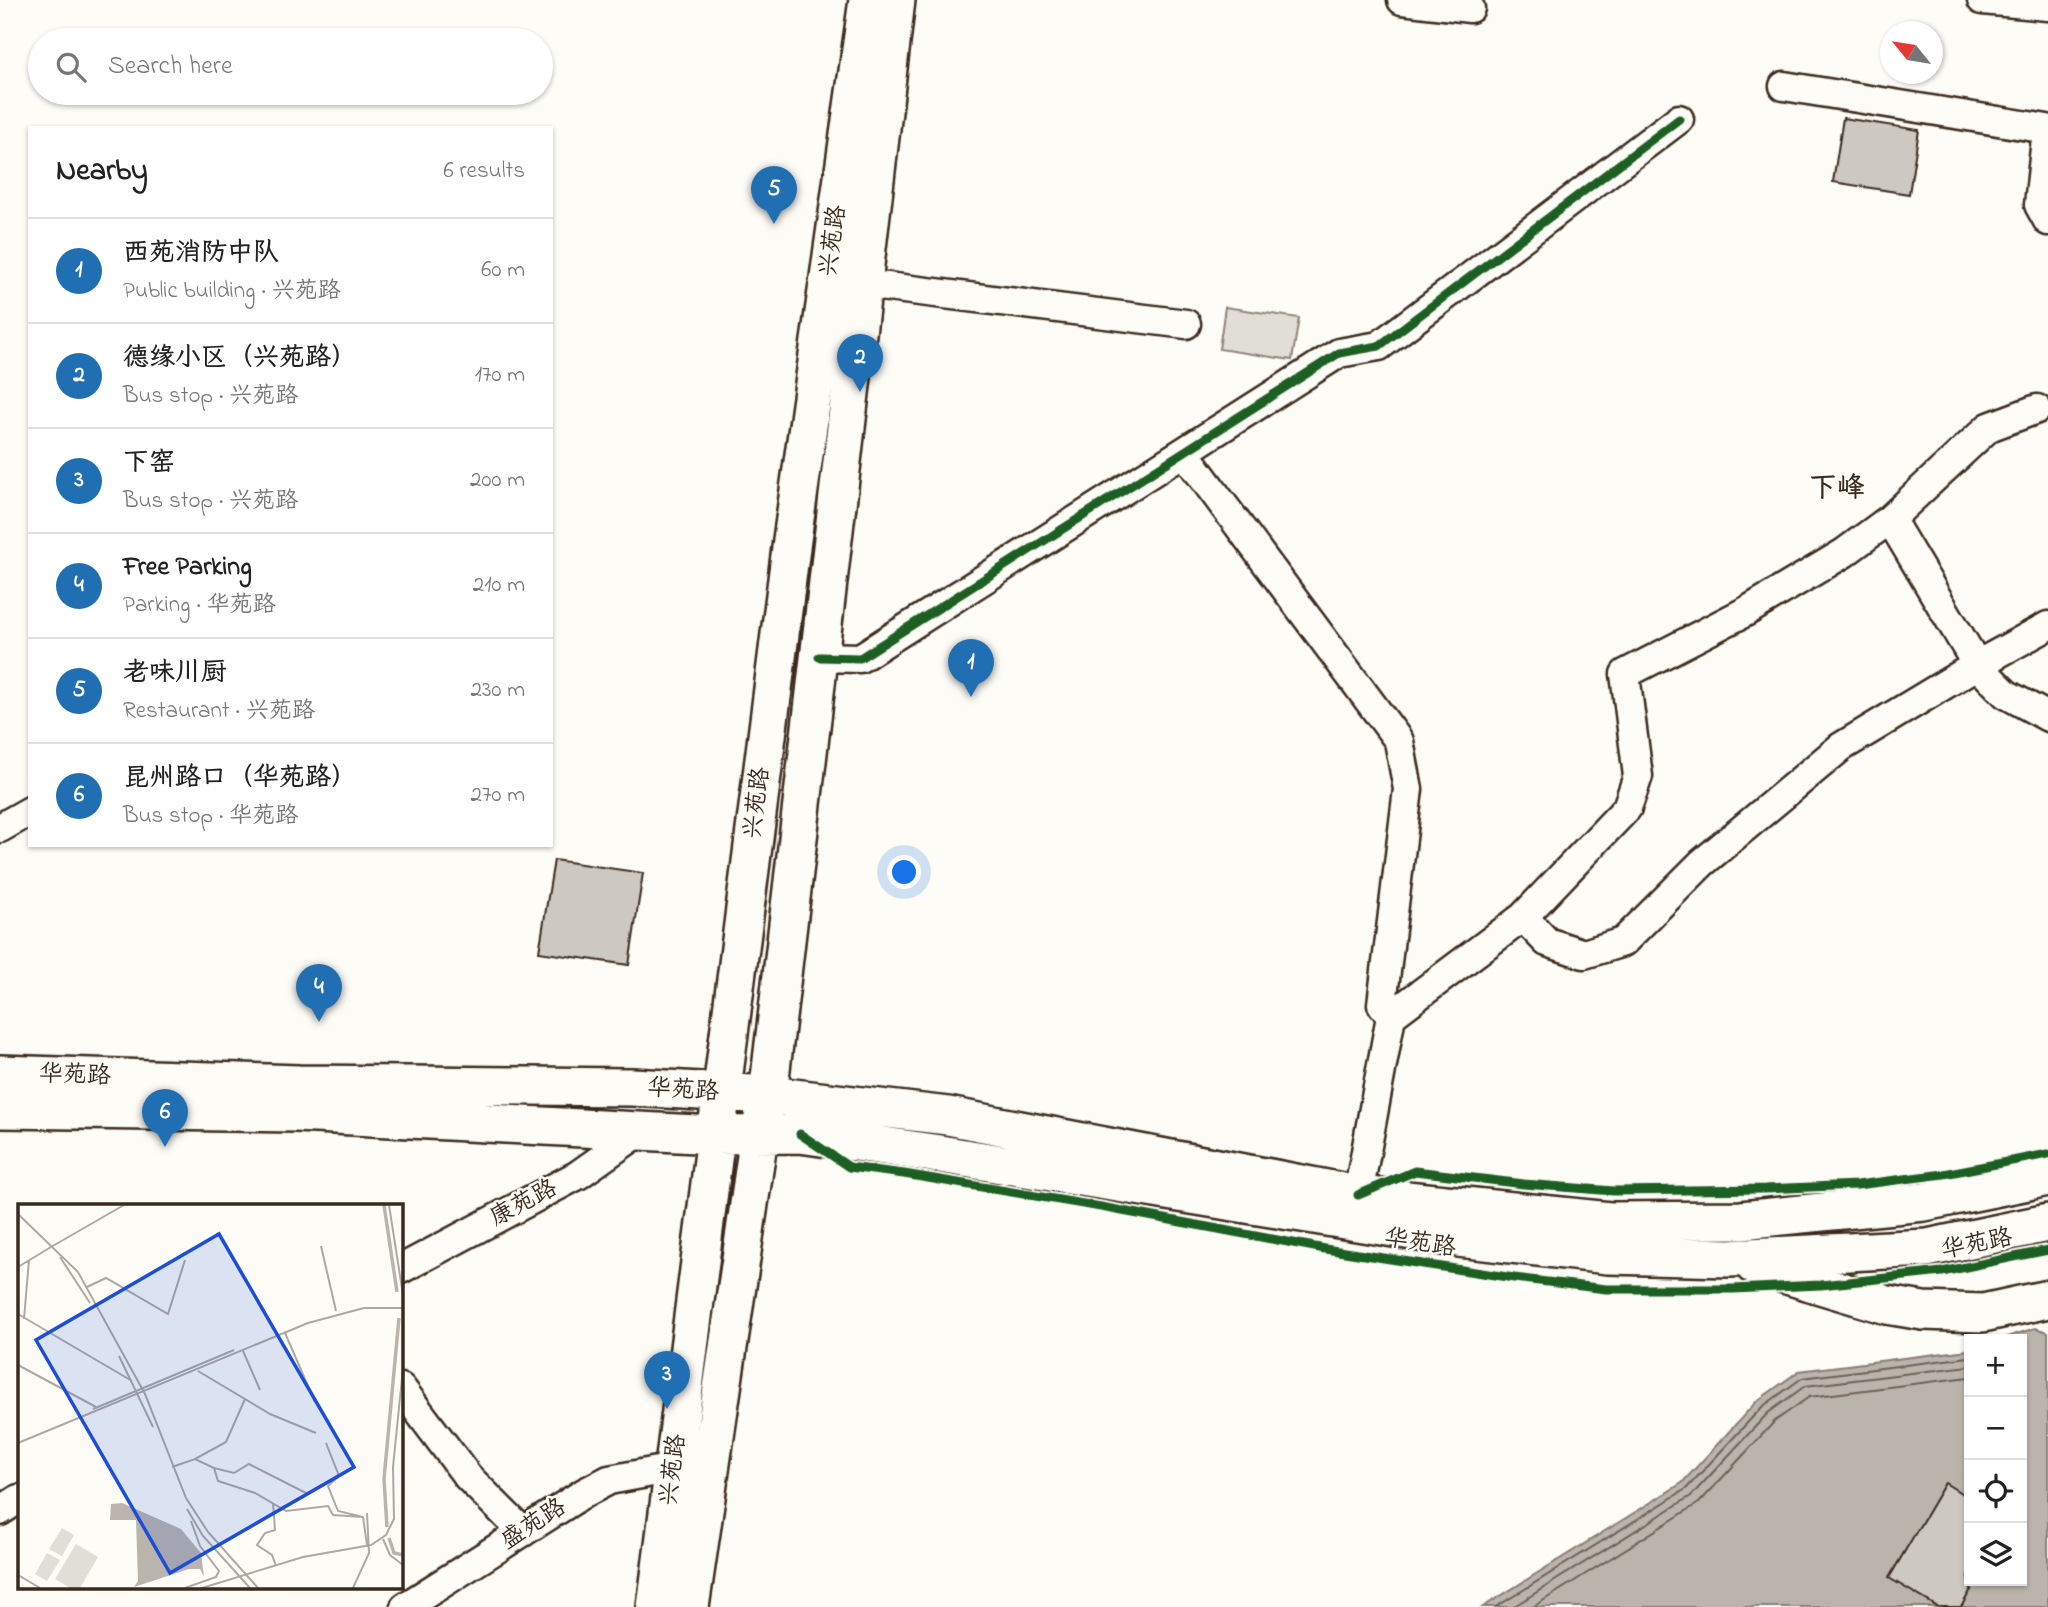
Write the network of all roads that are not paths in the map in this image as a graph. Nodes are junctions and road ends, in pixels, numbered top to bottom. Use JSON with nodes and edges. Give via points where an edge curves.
{"nodes":[{"id":1,"x":868,"y":0,"type":"edge"},
{"id":2,"x":896,"y":0,"type":"edge"},
{"id":3,"x":1402,"y":0,"type":"edge"},
{"id":4,"x":1982,"y":0,"type":"edge"},
{"id":5,"x":2048,"y":6,"type":"edge"},
{"id":6,"x":1470,"y":8,"type":"dead end"},
{"id":7,"x":1784,"y":86,"type":"dead end"},
{"id":8,"x":1679,"y":120,"type":"dead end"},
{"id":9,"x":2048,"y":221,"type":"edge"},
{"id":10,"x":863,"y":284,"type":"junction"},
{"id":11,"x":1186,"y":324,"type":"dead end"},
{"id":12,"x":2038,"y":409,"type":"dead end"},
{"id":13,"x":1184,"y":452,"type":"junction"},
{"id":14,"x":1890,"y":519,"type":"junction"},
{"id":15,"x":2048,"y":626,"type":"edge"},
{"id":16,"x":819,"y":657,"type":"junction"},
{"id":17,"x":1978,"y":665,"type":"junction"},
{"id":18,"x":2048,"y":717,"type":"edge"},
{"id":19,"x":28,"y":812,"type":"edge"},
{"id":20,"x":0,"y":828,"type":"edge"},
{"id":21,"x":1523,"y":917,"type":"junction"},
{"id":22,"x":1391,"y":1016,"type":"junction"},
{"id":23,"x":0,"y":1074,"type":"edge"},
{"id":24,"x":721,"y":1093,"type":"junction"},
{"id":25,"x":768,"y":1095,"type":"junction"},
{"id":26,"x":0,"y":1109,"type":"edge"},
{"id":27,"x":642,"y":1130,"type":"junction"},
{"id":28,"x":716,"y":1135,"type":"junction"},
{"id":29,"x":759,"y":1136,"type":"junction"},
{"id":30,"x":2048,"y":1177,"type":"edge"},
{"id":31,"x":1358,"y":1195,"type":"junction"},
{"id":32,"x":2048,"y":1223,"type":"edge"},
{"id":33,"x":1730,"y":1258,"type":"junction"},
{"id":34,"x":402,"y":1268,"type":"edge"},
{"id":35,"x":2048,"y":1299,"type":"edge"},
{"id":36,"x":402,"y":1389,"type":"edge"},
{"id":37,"x":674,"y":1468,"type":"junction"},
{"id":38,"x":18,"y":1500,"type":"edge"},
{"id":39,"x":0,"y":1511,"type":"edge"},
{"id":40,"x":523,"y":1532,"type":"junction"},
{"id":41,"x":405,"y":1607,"type":"edge"},
{"id":42,"x":656,"y":1607,"type":"edge"},
{"id":43,"x":690,"y":1607,"type":"edge"}],
"edges":[{"from":1,"to":24,"type":"main road","name":"兴苑路"},
{"from":2,"to":10,"type":"main road","name":"兴苑路"},
{"from":3,"to":6,"type":"street"},
{"from":4,"to":5,"type":"street"},
{"from":7,"to":9,"type":"street","via":[[2047,129],[2039,205]]},
{"from":8,"to":13,"type":"street","via":[[1379,346],[1339,352]]},
{"from":10,"to":11,"type":"street"},
{"from":10,"to":16,"type":"main road","name":"兴苑路"},
{"from":12,"to":14,"type":"street","via":[[1989,427]]},
{"from":13,"to":16,"type":"street","via":[[860,658]]},
{"from":13,"to":22,"type":"street","via":[[1399,741],[1408,789],[1382,1004]]},
{"from":14,"to":17,"type":"street"},
{"from":14,"to":21,"type":"street","via":[[1844,554],[1625,674],[1638,776],[1627,808]]},
{"from":15,"to":17,"type":"street"},
{"from":16,"to":25,"type":"main road","name":"兴苑路"},
{"from":17,"to":18,"type":"street","via":[[2006,694]]},
{"from":17,"to":21,"type":"street","via":[[1841,747],[1702,863],[1623,942],[1584,954],[1547,942]]},
{"from":19,"to":20,"type":"street"},
{"from":21,"to":22,"type":"street"},
{"from":22,"to":31,"type":"street"},
{"from":23,"to":24,"type":"main road","name":"华苑路","via":[[299,1084],[632,1087]]},
{"from":24,"to":25,"type":"main road","name":"华苑路"},
{"from":24,"to":28,"type":"main road","name":"兴苑路"},
{"from":25,"to":29,"type":"main road","name":"兴苑路"},
{"from":25,"to":31,"type":"main road","name":"华苑路","via":[[948,1116]]},
{"from":26,"to":27,"type":"main road","name":"华苑路","via":[[296,1113]]},
{"from":27,"to":28,"type":"main road","name":"华苑路"},
{"from":27,"to":34,"type":"street","name":"康苑路","via":[[578,1175]]},
{"from":28,"to":29,"type":"main road","name":"华苑路"},
{"from":28,"to":37,"type":"main road","name":"兴苑路"},
{"from":29,"to":33,"type":"main road","name":"华苑路","via":[[800,1134],[940,1154],[1449,1237],[1608,1255]]},
{"from":29,"to":43,"type":"main road","name":"兴苑路"},
{"from":30,"to":31,"type":"main road","name":"华苑路","via":[[1924,1202],[1741,1220],[1611,1221]]},
{"from":32,"to":33,"type":"main road","name":"华苑路","via":[[1927,1248]]},
{"from":33,"to":35,"type":"main road","via":[[1887,1305],[1923,1311],[1983,1312]]},
{"from":36,"to":40,"type":"street","via":[[468,1477]]},
{"from":37,"to":40,"type":"street","name":"盛苑路","via":[[609,1480]]},
{"from":37,"to":42,"type":"main road","name":"兴苑路"},
{"from":38,"to":39,"type":"street"},
{"from":40,"to":41,"type":"street","name":"盛苑路"}]}
